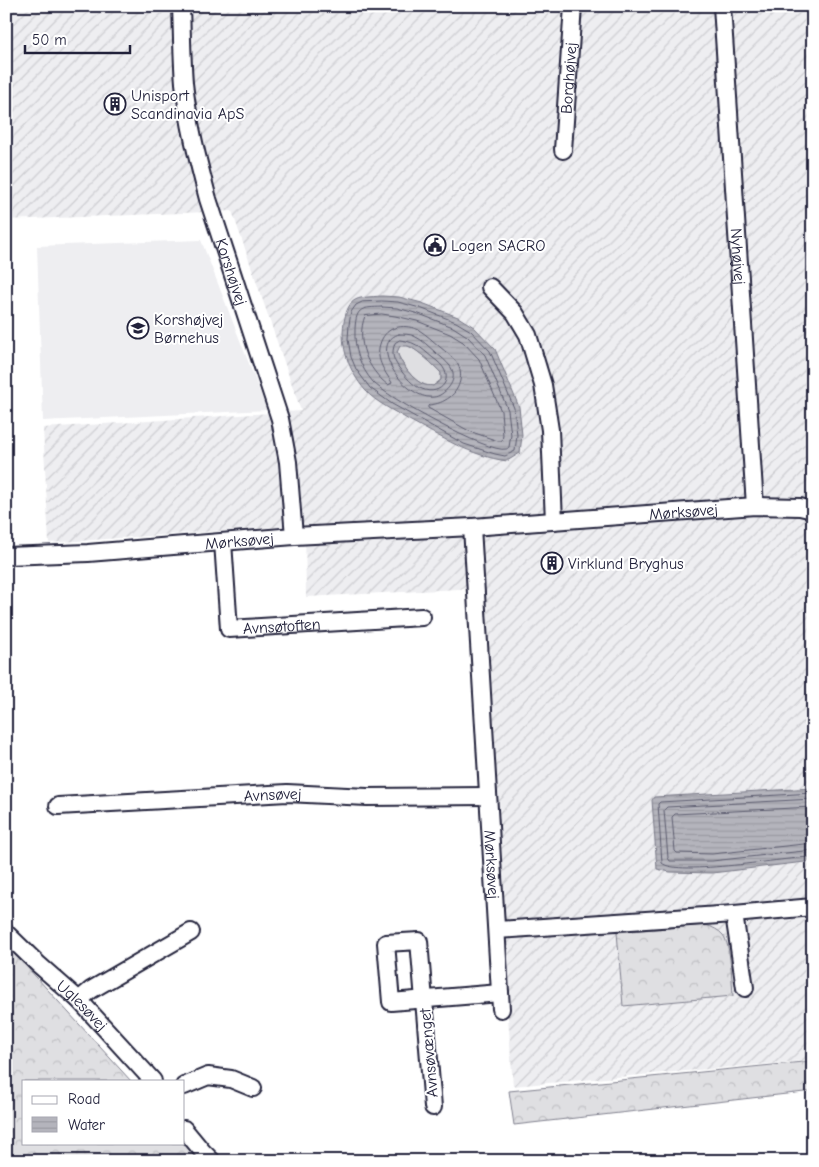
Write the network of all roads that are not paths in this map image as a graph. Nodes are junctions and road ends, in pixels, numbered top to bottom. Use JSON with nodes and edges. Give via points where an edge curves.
{"nodes":[{"id":1,"x":181,"y":6,"type":"edge"},
{"id":2,"x":573,"y":6,"type":"edge"},
{"id":3,"x":722,"y":6,"type":"edge"},
{"id":4,"x":563,"y":150,"type":"dead end"},
{"id":5,"x":490,"y":287,"type":"dead end"},
{"id":6,"x":755,"y":506,"type":"junction"},
{"id":7,"x":813,"y":510,"type":"edge"},
{"id":8,"x":554,"y":521,"type":"junction"},
{"id":9,"x":472,"y":527,"type":"junction"},
{"id":10,"x":294,"y":536,"type":"junction"},
{"id":11,"x":224,"y":542,"type":"junction"},
{"id":12,"x":6,"y":556,"type":"edge"},
{"id":13,"x":422,"y":617,"type":"dead end"},
{"id":14,"x":488,"y":796,"type":"junction"},
{"id":15,"x":58,"y":806,"type":"dead end"},
{"id":16,"x":813,"y":907,"type":"edge"},
{"id":17,"x":734,"y":914,"type":"junction"},
{"id":18,"x":497,"y":930,"type":"junction"},
{"id":19,"x":191,"y":932,"type":"dead end"},
{"id":20,"x":6,"y":933,"type":"edge"},
{"id":21,"x":744,"y":988,"type":"dead end"},
{"id":22,"x":80,"y":1000,"type":"junction"},
{"id":23,"x":500,"y":1001,"type":"joint"},
{"id":24,"x":152,"y":1080,"type":"edge"},
{"id":25,"x":185,"y":1086,"type":"edge"},
{"id":26,"x":253,"y":1088,"type":"dead end"},
{"id":27,"x":433,"y":1107,"type":"dead end"},
{"id":28,"x":185,"y":1130,"type":"edge"},
{"id":29,"x":212,"y":1161,"type":"edge"}],
"edges":[{"from":1,"to":10,"type":"street","name":"Korshøjvej","via":[[182,61],[198,163],[280,418],[288,462]]},
{"from":2,"to":4,"type":"street","name":"Borghøjvej"},
{"from":3,"to":6,"type":"street","name":"Nyhøjvej"},
{"from":5,"to":8,"type":"street","via":[[515,313],[528,335],[543,385],[550,430]]},
{"from":6,"to":7,"type":"street","name":"Mørksøvej"},
{"from":6,"to":8,"type":"street","name":"Mørksøvej"},
{"from":8,"to":9,"type":"street","name":"Mørksøvej"},
{"from":9,"to":10,"type":"street","name":"Mørksøvej"},
{"from":9,"to":14,"type":"street","name":"Mørksøvej"},
{"from":10,"to":11,"type":"street","name":"Mørksøvej"},
{"from":11,"to":12,"type":"street","name":"Mørksøvej"},
{"from":11,"to":13,"type":"street","name":"Avnsøtoften","via":[[229,629]]},
{"from":14,"to":15,"type":"street","name":"Avnsøvej","via":[[367,798],[287,792]]},
{"from":14,"to":18,"type":"street","name":"Mørksøvej"},
{"from":16,"to":17,"type":"street"},
{"from":17,"to":18,"type":"street"},
{"from":17,"to":21,"type":"street"},
{"from":18,"to":23,"type":"street","name":"Mørksøvej"},
{"from":19,"to":22,"type":"street","via":[[91,990]]},
{"from":20,"to":22,"type":"street","name":"Uglesøvej"},
{"from":22,"to":24,"type":"street","name":"Uglesøvej"},
{"from":23,"to":27,"type":"street","name":"Avnsøvænget","via":[[424,999]]},
{"from":25,"to":26,"type":"street","via":[[208,1076],[231,1078]]},
{"from":28,"to":29,"type":"street"}]}
